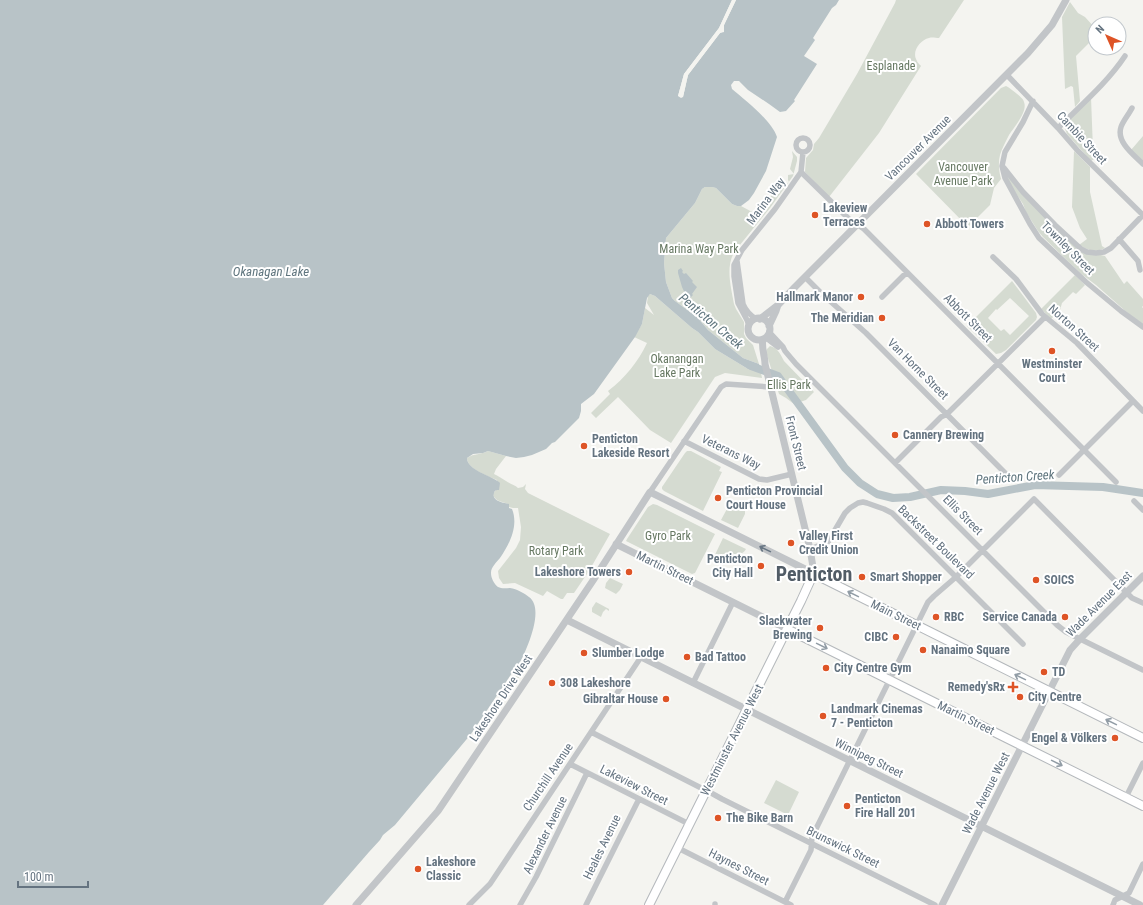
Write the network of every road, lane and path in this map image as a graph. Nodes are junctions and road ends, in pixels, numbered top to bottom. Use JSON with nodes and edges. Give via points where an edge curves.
{"nodes":[{"id":1,"x":1066,"y":0,"type":"edge"},
{"id":2,"x":1125,"y":56,"type":"dead end"},
{"id":3,"x":1007,"y":75,"type":"junction"},
{"id":4,"x":1032,"y":101,"type":"junction"},
{"id":5,"x":1132,"y":108,"type":"dead end"},
{"id":6,"x":1058,"y":128,"type":"junction"},
{"id":7,"x":803,"y":152,"type":"dead end"},
{"id":8,"x":1143,"y":164,"type":"edge"},
{"id":9,"x":1002,"y":166,"type":"junction"},
{"id":10,"x":801,"y":172,"type":"junction"},
{"id":11,"x":1143,"y":215,"type":"edge"},
{"id":12,"x":857,"y":225,"type":"junction"},
{"id":13,"x":1119,"y":240,"type":"junction"},
{"id":14,"x":993,"y":257,"type":"dead end"},
{"id":15,"x":737,"y":259,"type":"junction"},
{"id":16,"x":1140,"y":270,"type":"dead end"},
{"id":17,"x":906,"y":273,"type":"junction"},
{"id":18,"x":805,"y":277,"type":"junction"},
{"id":19,"x":882,"y":297,"type":"dead end"},
{"id":20,"x":778,"y":305,"type":"junction"},
{"id":21,"x":1045,"y":317,"type":"junction"},
{"id":22,"x":758,"y":319,"type":"junction"},
{"id":23,"x":749,"y":325,"type":"junction"},
{"id":24,"x":1143,"y":326,"type":"edge"},
{"id":25,"x":766,"y":334,"type":"junction"},
{"id":26,"x":754,"y":339,"type":"junction"},
{"id":27,"x":765,"y":364,"type":"junction"},
{"id":28,"x":998,"y":364,"type":"junction"},
{"id":29,"x":770,"y":387,"type":"junction"},
{"id":30,"x":1133,"y":401,"type":"junction"},
{"id":31,"x":1143,"y":411,"type":"edge"},
{"id":32,"x":947,"y":414,"type":"junction"},
{"id":33,"x":684,"y":441,"type":"junction"},
{"id":34,"x":1084,"y":450,"type":"junction"},
{"id":35,"x":895,"y":463,"type":"junction"},
{"id":36,"x":792,"y":474,"type":"junction"},
{"id":37,"x":1058,"y":475,"type":"dead end"},
{"id":38,"x":1012,"y":480,"type":"dead end"},
{"id":39,"x":1116,"y":482,"type":"dead end"},
{"id":40,"x":650,"y":492,"type":"junction"},
{"id":41,"x":1134,"y":501,"type":"dead end"},
{"id":42,"x":1143,"y":510,"type":"edge"},
{"id":43,"x":616,"y":544,"type":"junction"},
{"id":44,"x":810,"y":549,"type":"junction"},
{"id":45,"x":983,"y":550,"type":"junction"},
{"id":46,"x":812,"y":557,"type":"junction"},
{"id":47,"x":799,"y":566,"type":"junction"},
{"id":48,"x":812,"y":573,"type":"junction"},
{"id":49,"x":1143,"y":576,"type":"edge"},
{"id":50,"x":956,"y":577,"type":"junction"},
{"id":51,"x":1126,"y":592,"type":"junction"},
{"id":52,"x":733,"y":602,"type":"junction"},
{"id":53,"x":1143,"y":603,"type":"edge"},
{"id":54,"x":567,"y":620,"type":"junction"},
{"id":55,"x":916,"y":625,"type":"junction"},
{"id":56,"x":787,"y":629,"type":"junction"},
{"id":57,"x":1080,"y":639,"type":"junction"},
{"id":58,"x":1023,"y":644,"type":"dead end"},
{"id":59,"x":641,"y":657,"type":"junction"},
{"id":60,"x":1143,"y":670,"type":"edge"},
{"id":61,"x":889,"y":680,"type":"junction"},
{"id":62,"x":693,"y":683,"type":"junction"},
{"id":63,"x":1049,"y":691,"type":"junction"},
{"id":64,"x":746,"y":710,"type":"junction"},
{"id":65,"x":591,"y":732,"type":"junction"},
{"id":66,"x":1143,"y":738,"type":"edge"},
{"id":67,"x":1022,"y":746,"type":"junction"},
{"id":68,"x":849,"y":761,"type":"junction"},
{"id":69,"x":1143,"y":763,"type":"edge"},
{"id":70,"x":570,"y":764,"type":"junction"},
{"id":71,"x":587,"y":773,"type":"junction"},
{"id":72,"x":706,"y":790,"type":"junction"},
{"id":73,"x":1126,"y":797,"type":"junction"},
{"id":74,"x":638,"y":799,"type":"junction"},
{"id":75,"x":1143,"y":806,"type":"edge"},
{"id":76,"x":689,"y":824,"type":"junction"},
{"id":77,"x":982,"y":826,"type":"junction"},
{"id":78,"x":811,"y":844,"type":"junction"},
{"id":79,"x":678,"y":848,"type":"junction"},
{"id":80,"x":1143,"y":864,"type":"edge"},
{"id":81,"x":1122,"y":896,"type":"junction"},
{"id":82,"x":785,"y":902,"type":"junction"},
{"id":83,"x":356,"y":905,"type":"edge"},
{"id":84,"x":469,"y":905,"type":"edge"},
{"id":85,"x":520,"y":905,"type":"edge"},
{"id":86,"x":586,"y":905,"type":"edge"},
{"id":87,"x":649,"y":905,"type":"edge"},
{"id":88,"x":791,"y":905,"type":"edge"},
{"id":89,"x":935,"y":905,"type":"edge"},
{"id":90,"x":942,"y":905,"type":"edge"},
{"id":91,"x":1113,"y":905,"type":"edge"},
{"id":92,"x":1140,"y":905,"type":"edge"}],
"edges":[{"from":1,"to":3,"type":"street","name":"Vancouver Avenue","via":[[1056,19]]},
{"from":2,"to":6,"type":"street","via":[[1118,67]]},
{"from":3,"to":4,"type":"street","name":"Cambie Street"},
{"from":3,"to":12,"type":"street","name":"Vancouver Avenue"},
{"from":4,"to":6,"type":"street","name":"Cambie Street"},
{"from":4,"to":9,"type":"street","via":[[1005,152]]},
{"from":5,"to":8,"type":"street","via":[[1121,128],[1121,138]]},
{"from":6,"to":11,"type":"street","name":"Cambie Street"},
{"from":7,"to":10,"type":"street","name":"Marina Way"},
{"from":9,"to":13,"type":"street","via":[[1023,192],[1081,249],[1087,252],[1104,252]]},
{"from":9,"to":24,"type":"street","name":"Townley Street","via":[[1005,178],[1039,238],[1086,282]]},
{"from":10,"to":12,"type":"street","name":"Abbott Street"},
{"from":10,"to":15,"type":"street","name":"Marina Way"},
{"from":11,"to":13,"type":"street"},
{"from":12,"to":17,"type":"street","name":"Abbott Street"},
{"from":12,"to":18,"type":"street","name":"Vancouver Avenue"},
{"from":13,"to":16,"type":"street","via":[[1138,261]]},
{"from":14,"to":21,"type":"street","name":"Norton Street","via":[[1016,279]]},
{"from":15,"to":22,"type":"street","via":[[743,304],[750,314]]},
{"from":15,"to":23,"type":"street","name":"Marina Way","via":[[734,270],[737,300]]},
{"from":17,"to":19,"type":"street"},
{"from":17,"to":28,"type":"street","name":"Abbott Street"},
{"from":18,"to":20,"type":"street","name":"Vancouver Avenue"},
{"from":18,"to":32,"type":"street","name":"Van Horne Street","via":[[866,333]]},
{"from":20,"to":22,"type":"street","name":"Vancouver Avenue"},
{"from":20,"to":25,"type":"street","name":"Vancouver Avenue"},
{"from":21,"to":28,"type":"street"},
{"from":21,"to":30,"type":"street","name":"Norton Street","via":[[1077,343]]},
{"from":22,"to":23,"type":"street"},
{"from":22,"to":25,"type":"street","via":[[765,321]]},
{"from":23,"to":26,"type":"street","via":[[749,334]]},
{"from":25,"to":26,"type":"street","via":[[757,340]]},
{"from":25,"to":27,"type":"street","name":"Front Street","via":[[762,344]]},
{"from":25,"to":35,"type":"street","name":"Ellis Street"},
{"from":26,"to":27,"type":"street","name":"Front Street"},
{"from":27,"to":29,"type":"street","name":"Front Street"},
{"from":28,"to":32,"type":"street"},
{"from":28,"to":34,"type":"street","name":"Abbott Street"},
{"from":29,"to":33,"type":"street","via":[[726,384],[718,390]]},
{"from":29,"to":36,"type":"street","name":"Front Street"},
{"from":30,"to":31,"type":"street","name":"Norton Street"},
{"from":30,"to":34,"type":"street"},
{"from":32,"to":35,"type":"street"},
{"from":32,"to":38,"type":"street","name":"Van Horne Street"},
{"from":33,"to":36,"type":"street","name":"Veterans Way","via":[[759,479],[767,480]]},
{"from":33,"to":40,"type":"street"},
{"from":34,"to":37,"type":"street"},
{"from":34,"to":39,"type":"street","name":"Abbott Street"},
{"from":35,"to":45,"type":"street","name":"Ellis Street"},
{"from":36,"to":44,"type":"street","name":"Front Street"},
{"from":40,"to":43,"type":"street","name":"Lakeshore Drive West"},
{"from":47,"to":40,"type":"street","name":"Main Street","one_way":true},
{"from":41,"to":42,"type":"street"},
{"from":43,"to":52,"type":"street","name":"Martin Street"},
{"from":43,"to":54,"type":"street","name":"Lakeshore Drive West"},
{"from":44,"to":46,"type":"street","name":"Front Street"},
{"from":44,"to":50,"type":"street","name":"Backstreet Boulevard","via":[[828,542],[847,510],[863,502],[892,513]]},
{"from":45,"to":50,"type":"street"},
{"from":45,"to":51,"type":"street","via":[[1034,499]]},
{"from":45,"to":57,"type":"street","name":"Ellis Street","via":[[1057,625]]},
{"from":46,"to":47,"type":"street","via":[[808,564]]},
{"from":46,"to":48,"type":"street","name":"Front Street"},
{"from":47,"to":48,"type":"street","name":"Main Street"},
{"from":55,"to":48,"type":"main road","name":"Main Street","one_way":true},
{"from":48,"to":56,"type":"main road","name":"Westminster Avenue West"},
{"from":49,"to":51,"type":"street","name":"Wade Avenue East"},
{"from":50,"to":55,"type":"street","via":[[931,598]]},
{"from":50,"to":58,"type":"street","name":"Backstreet Boulevard"},
{"from":51,"to":53,"type":"street"},
{"from":51,"to":57,"type":"street","name":"Wade Avenue East"},
{"from":52,"to":56,"type":"street","name":"Martin Street"},
{"from":52,"to":62,"type":"street"},
{"from":54,"to":59,"type":"street","name":"Winnipeg Street"},
{"from":54,"to":83,"type":"street","name":"Lakeshore Drive West","via":[[438,811]]},
{"from":55,"to":61,"type":"street"},
{"from":63,"to":55,"type":"main road","name":"Main Street","one_way":true},
{"from":56,"to":61,"type":"main road","name":"Martin Street","one_way":true},
{"from":56,"to":64,"type":"main road","name":"Westminster Avenue West"},
{"from":57,"to":60,"type":"street","name":"Ellis Street"},
{"from":57,"to":63,"type":"street","name":"Wade Avenue East","via":[[1066,656]]},
{"from":59,"to":62,"type":"street","name":"Winnipeg Street"},
{"from":59,"to":65,"type":"street","name":"Churchill Avenue"},
{"from":61,"to":67,"type":"main road","name":"Martin Street"},
{"from":61,"to":68,"type":"street"},
{"from":62,"to":64,"type":"street","name":"Winnipeg Street"},
{"from":66,"to":63,"type":"main road","name":"Main Street","one_way":true},
{"from":63,"to":67,"type":"street","name":"Wade Avenue West"},
{"from":64,"to":68,"type":"street","name":"Winnipeg Street"},
{"from":64,"to":72,"type":"main road","name":"Westminster Avenue West"},
{"from":65,"to":70,"type":"street","name":"Churchill Avenue"},
{"from":65,"to":72,"type":"street","name":"Brunswick Street"},
{"from":67,"to":73,"type":"main road","name":"Martin Street","one_way":true},
{"from":67,"to":77,"type":"street","name":"Wade Avenue West"},
{"from":68,"to":77,"type":"street","name":"Winnipeg Street"},
{"from":68,"to":78,"type":"street","via":[[812,837]]},
{"from":69,"to":73,"type":"street"},
{"from":70,"to":71,"type":"street","name":"Lakeview Street"},
{"from":70,"to":84,"type":"street","name":"Churchill Avenue","via":[[490,884]]},
{"from":71,"to":74,"type":"street","name":"Lakeview Street"},
{"from":71,"to":85,"type":"street","name":"Alexander Avenue"},
{"from":72,"to":76,"type":"main road","name":"Westminster Avenue West"},
{"from":72,"to":78,"type":"street","name":"Brunswick Street"},
{"from":73,"to":75,"type":"main road","name":"Martin Street"},
{"from":74,"to":76,"type":"street","name":"Lakeview Street"},
{"from":74,"to":86,"type":"street","name":"Heales Avenue"},
{"from":76,"to":79,"type":"main road","name":"Westminster Avenue West"},
{"from":77,"to":81,"type":"street","name":"Winnipeg Street"},
{"from":77,"to":90,"type":"street","name":"Wade Avenue West"},
{"from":78,"to":82,"type":"street","via":[[811,850]]},
{"from":78,"to":89,"type":"street","name":"Brunswick Street"},
{"from":79,"to":82,"type":"street","name":"Haynes Street"},
{"from":79,"to":87,"type":"main road","name":"Westminster Avenue West"},
{"from":80,"to":81,"type":"street","via":[[1129,893]]},
{"from":81,"to":91,"type":"street"},
{"from":81,"to":92,"type":"street","name":"Winnipeg Street"},
{"from":82,"to":88,"type":"street","name":"Haynes Street"}]}
